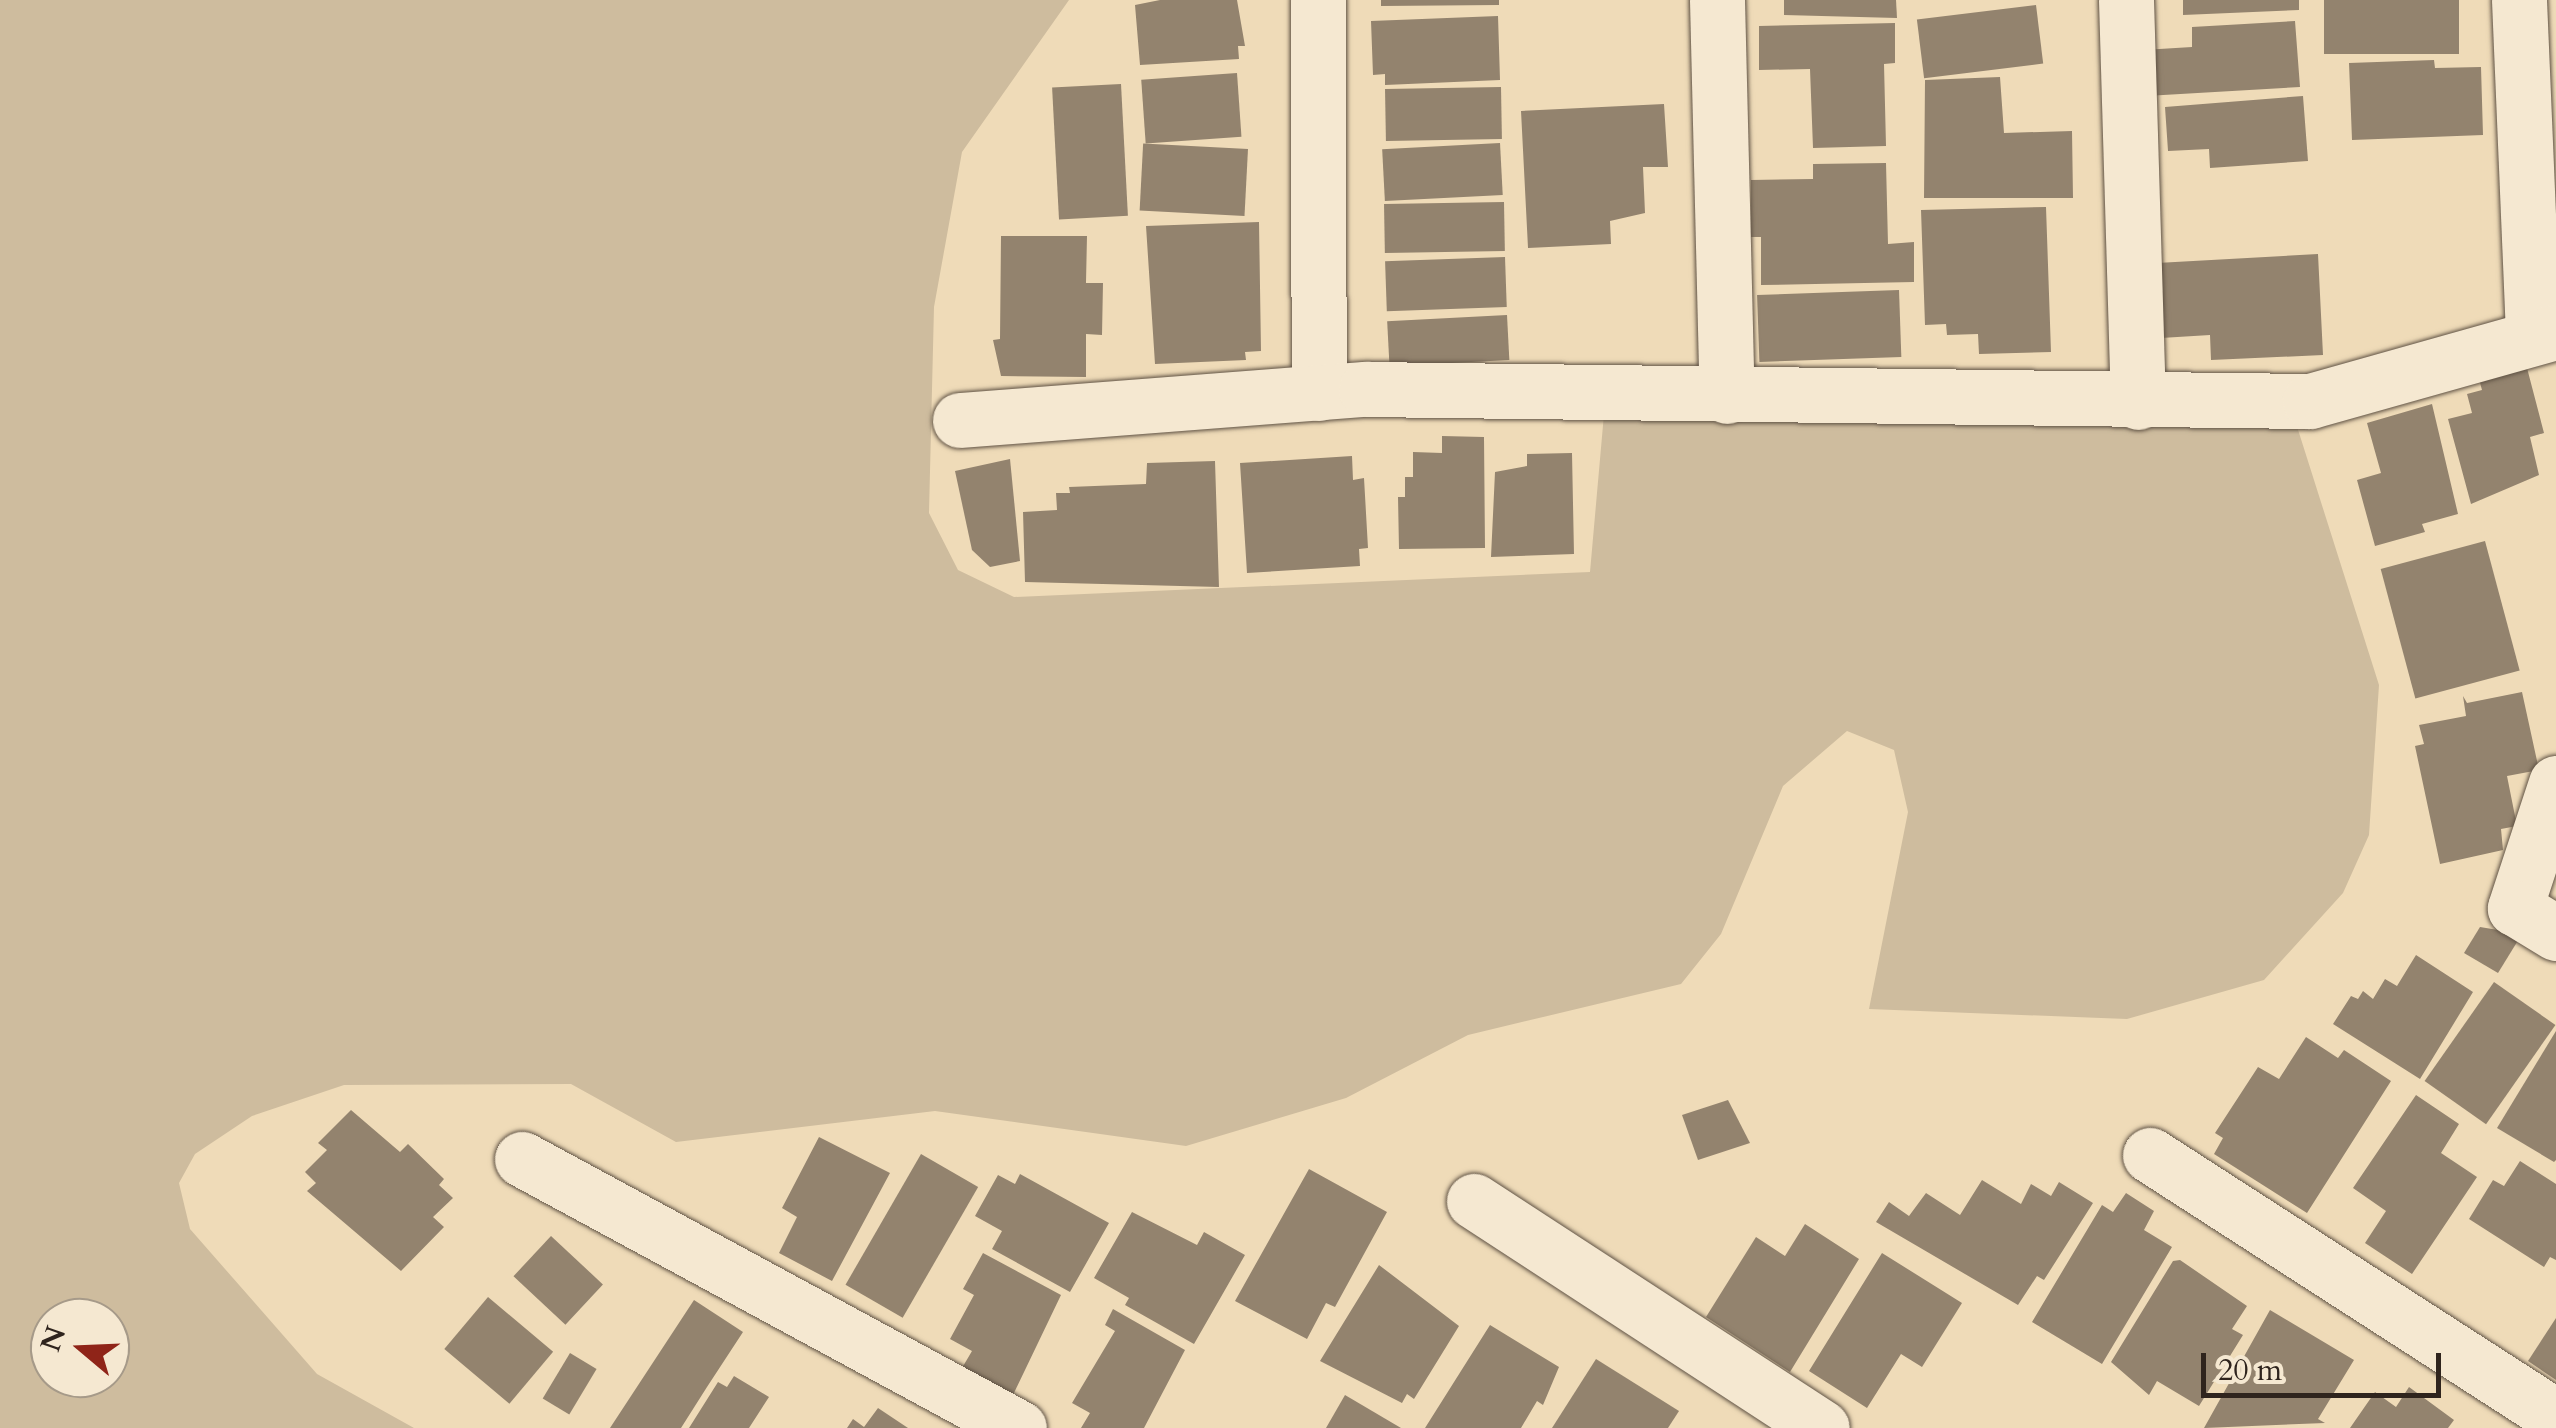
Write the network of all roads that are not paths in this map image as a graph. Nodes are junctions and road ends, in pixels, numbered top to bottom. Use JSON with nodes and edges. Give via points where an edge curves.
{"nodes":[{"id":1,"x":1318,"y":0,"type":"edge"},
{"id":2,"x":1718,"y":0,"type":"edge"},
{"id":3,"x":2126,"y":0,"type":"edge"},
{"id":4,"x":2519,"y":0,"type":"edge"},
{"id":5,"x":2544,"y":333,"type":"edge"},
{"id":6,"x":1318,"y":393,"type":"junction"},
{"id":7,"x":1727,"y":396,"type":"junction"},
{"id":8,"x":2138,"y":402,"type":"junction"},
{"id":9,"x":960,"y":420,"type":"dead end"},
{"id":10,"x":2556,"y":783,"type":"edge"},
{"id":11,"x":2556,"y":933,"type":"edge"},
{"id":12,"x":2150,"y":1155,"type":"dead end"},
{"id":13,"x":522,"y":1159,"type":"dead end"},
{"id":14,"x":1474,"y":1201,"type":"dead end"},
{"id":15,"x":2556,"y":1416,"type":"edge"},
{"id":16,"x":1019,"y":1428,"type":"edge"},
{"id":17,"x":1822,"y":1428,"type":"edge"}],
"edges":[{"from":1,"to":6,"type":"street"},
{"from":2,"to":7,"type":"street"},
{"from":3,"to":8,"type":"street"},
{"from":4,"to":5,"type":"street"},
{"from":5,"to":8,"type":"street","via":[[2310,400]]},
{"from":6,"to":7,"type":"street"},
{"from":6,"to":9,"type":"street"},
{"from":7,"to":8,"type":"street"},
{"from":10,"to":11,"type":"street","via":[[2515,908]]},
{"from":12,"to":15,"type":"street"},
{"from":13,"to":16,"type":"street"},
{"from":14,"to":17,"type":"street"}]}
